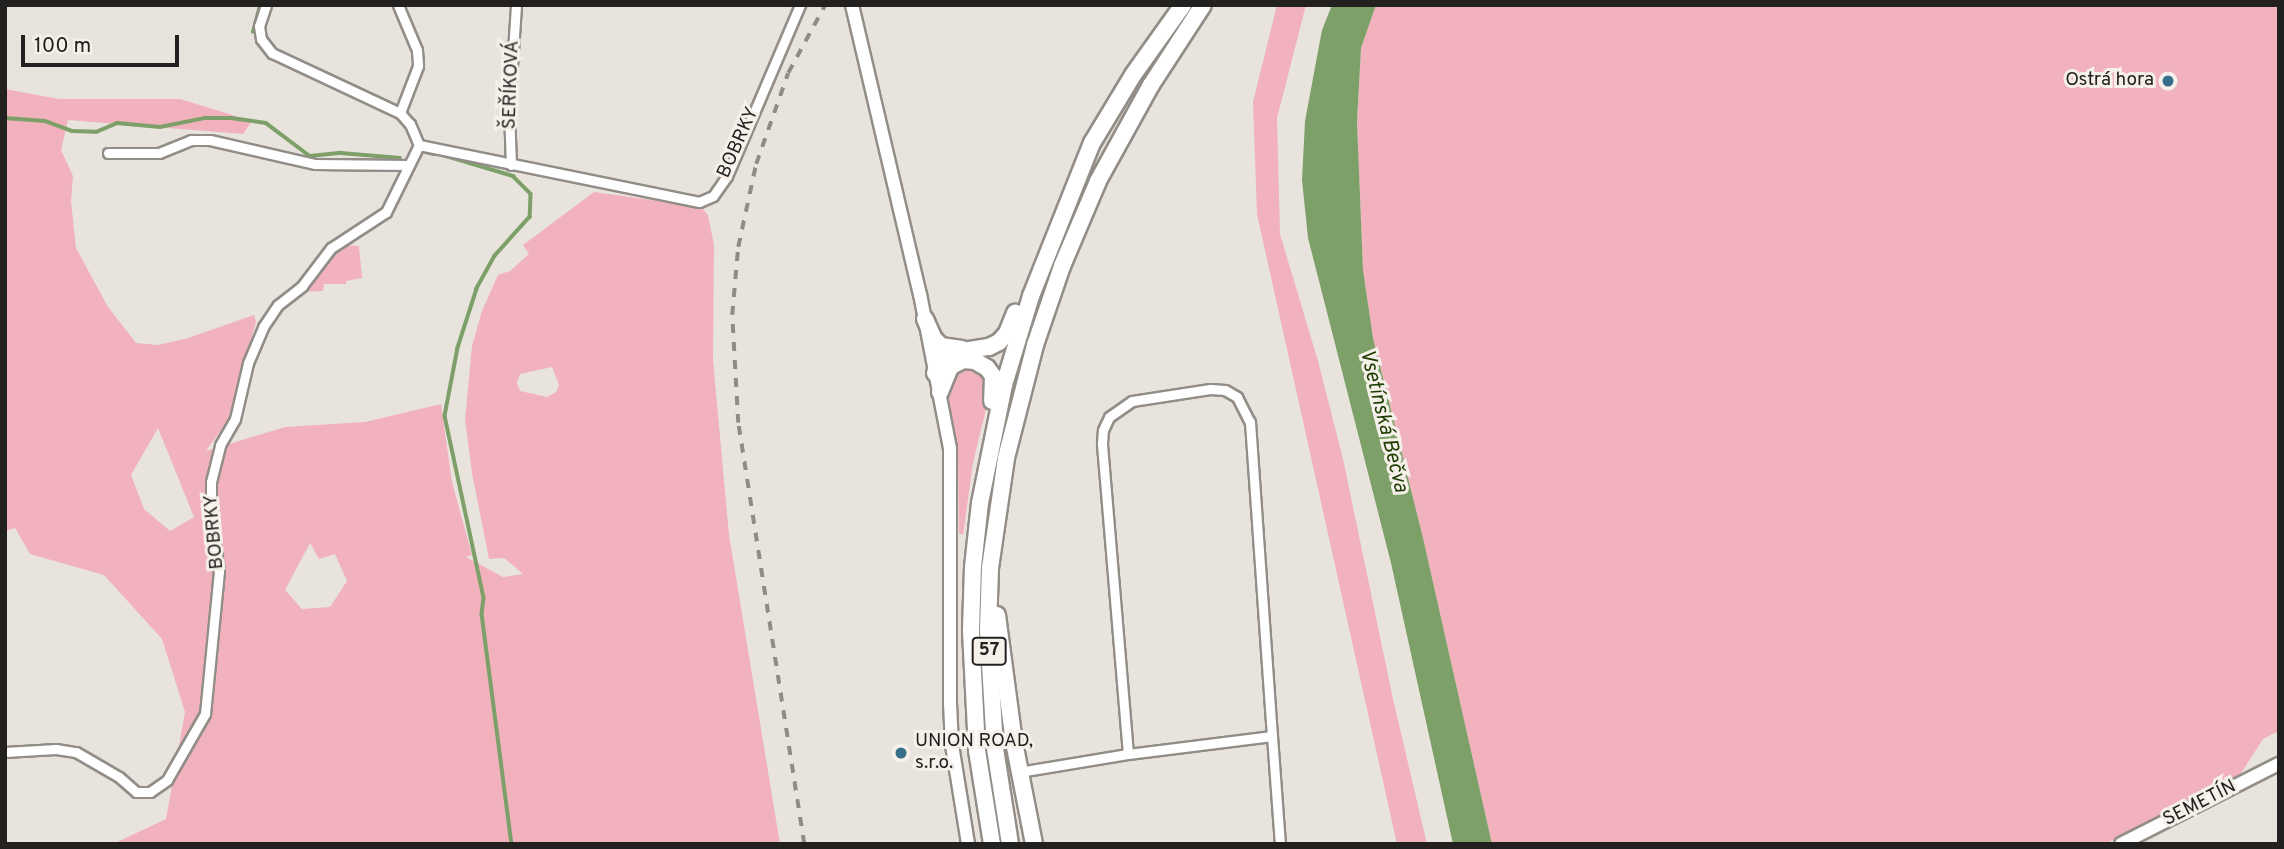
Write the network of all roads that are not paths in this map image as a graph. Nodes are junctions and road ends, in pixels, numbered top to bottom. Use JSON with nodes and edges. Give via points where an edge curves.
{"nodes":[{"id":1,"x":266,"y":5,"type":"edge"},
{"id":2,"x":398,"y":5,"type":"edge"},
{"id":3,"x":516,"y":5,"type":"edge"},
{"id":4,"x":800,"y":5,"type":"edge"},
{"id":5,"x":852,"y":5,"type":"edge"},
{"id":6,"x":1184,"y":5,"type":"edge"},
{"id":7,"x":1203,"y":5,"type":"edge"},
{"id":8,"x":400,"y":113,"type":"junction"},
{"id":9,"x":419,"y":145,"type":"junction"},
{"id":10,"x":108,"y":153,"type":"dead end"},
{"id":11,"x":410,"y":165,"type":"junction"},
{"id":12,"x":511,"y":165,"type":"junction"},
{"id":13,"x":1080,"y":171,"type":"junction"},
{"id":14,"x":925,"y":319,"type":"junction"},
{"id":15,"x":968,"y":349,"type":"junction"},
{"id":16,"x":940,"y":363,"type":"junction"},
{"id":17,"x":940,"y":392,"type":"joint"},
{"id":18,"x":1006,"y":458,"type":"junction"},
{"id":19,"x":980,"y":503,"type":"junction"},
{"id":20,"x":1272,"y":736,"type":"junction"},
{"id":21,"x":5,"y":752,"type":"edge"},
{"id":22,"x":1128,"y":754,"type":"junction"},
{"id":23,"x":2279,"y":764,"type":"edge"},
{"id":24,"x":1019,"y":772,"type":"junction"},
{"id":25,"x":968,"y":844,"type":"edge"},
{"id":26,"x":992,"y":844,"type":"edge"},
{"id":27,"x":1010,"y":844,"type":"edge"},
{"id":28,"x":1034,"y":844,"type":"edge"},
{"id":29,"x":1280,"y":844,"type":"edge"},
{"id":30,"x":2121,"y":844,"type":"edge"}],
"edges":[{"from":1,"to":8,"type":"street","via":[[261,38],[272,53]]},
{"from":2,"to":8,"type":"street","via":[[418,50],[418,66]]},
{"from":3,"to":12,"type":"street","name":"ŠEŘÍKOVÁ","via":[[509,111]]},
{"from":4,"to":12,"type":"street","name":"BOBRKY","via":[[742,146],[713,196],[699,202],[677,199]]},
{"from":5,"to":14,"type":"street"},
{"from":6,"to":13,"type":"highway","number":"57","via":[[1113,105]]},
{"from":7,"to":18,"type":"highway","number":"57","via":[[1151,85],[1098,181],[1035,345]]},
{"from":8,"to":9,"type":"street"},
{"from":9,"to":11,"type":"street","name":"BOBRKY"},
{"from":9,"to":12,"type":"street","name":"BOBRKY"},
{"from":10,"to":11,"type":"street","via":[[159,153],[191,140],[210,140],[316,164]]},
{"from":11,"to":21,"type":"street","name":"BOBRKY","via":[[386,212],[331,248],[302,286],[278,305],[258,339],[211,482],[219,572],[205,714],[167,780],[150,793],[136,792],[76,752]]},
{"from":13,"to":15,"type":"highway","via":[[1043,241],[1007,333],[989,347]]},
{"from":13,"to":19,"type":"highway","number":"57","via":[[1017,340]]},
{"from":14,"to":15,"type":"highway","via":[[941,346]]},
{"from":14,"to":16,"type":"street"},
{"from":15,"to":16,"type":"highway","via":[[950,353]]},
{"from":16,"to":17,"type":"highway","via":[[945,374]]},
{"from":16,"to":19,"type":"highway","via":[[979,363],[994,381],[981,447]]},
{"from":17,"to":25,"type":"street","via":[[952,492],[951,735]]},
{"from":18,"to":24,"type":"highway","via":[[997,610]]},
{"from":18,"to":27,"type":"highway","number":"57","via":[[990,568],[988,629],[995,748]]},
{"from":19,"to":26,"type":"highway","number":"57","via":[[971,630],[977,750]]},
{"from":20,"to":22,"type":"street"},
{"from":20,"to":22,"type":"street","via":[[1250,422],[1237,397],[1210,389],[1132,401],[1115,412],[1103,430]]},
{"from":20,"to":29,"type":"street"},
{"from":22,"to":24,"type":"street"},
{"from":23,"to":30,"type":"street","name":"SEMETÍN"},
{"from":24,"to":28,"type":"highway"}]}
